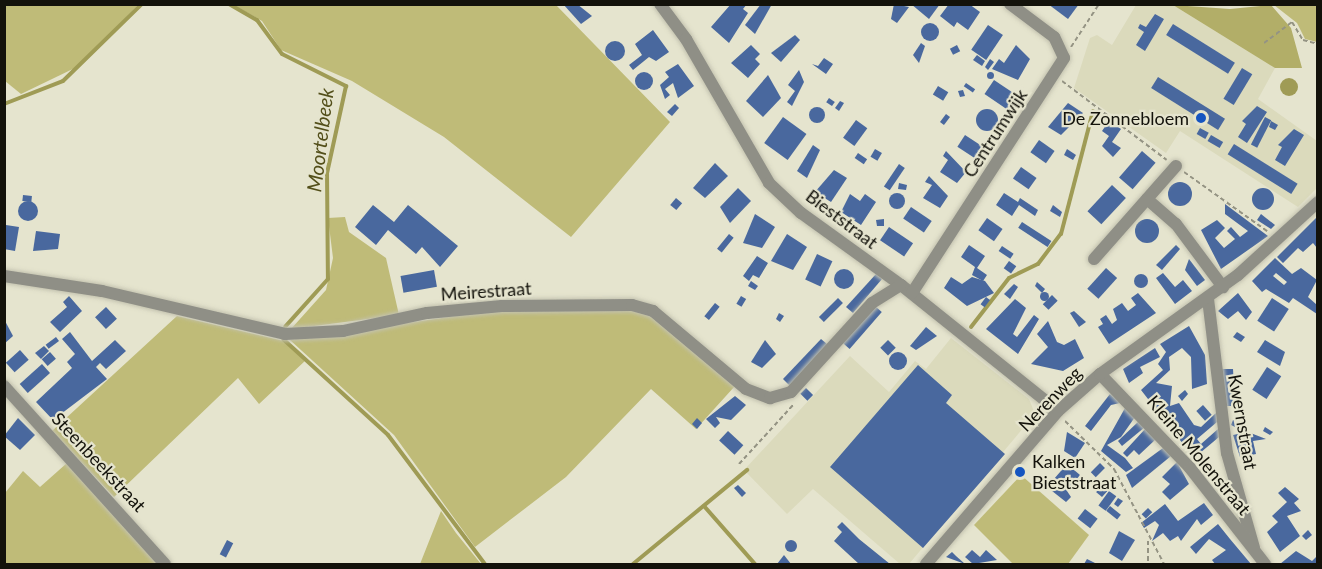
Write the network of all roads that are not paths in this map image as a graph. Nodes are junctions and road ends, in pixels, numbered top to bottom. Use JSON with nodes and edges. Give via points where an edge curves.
{"nodes":[{"id":1,"x":660,"y":4,"type":"edge"},
{"id":2,"x":1010,"y":4,"type":"edge"},
{"id":3,"x":1176,"y":166,"type":"road end"},
{"id":4,"x":1147,"y":199,"type":"junction"},
{"id":5,"x":1317,"y":202,"type":"edge"},
{"id":6,"x":1094,"y":259,"type":"dead end"},
{"id":7,"x":4,"y":276,"type":"edge"},
{"id":8,"x":901,"y":285,"type":"junction"},
{"id":9,"x":1223,"y":286,"type":"junction"},
{"id":10,"x":912,"y":293,"type":"junction"},
{"id":11,"x":1208,"y":299,"type":"junction"},
{"id":12,"x":1100,"y":374,"type":"junction"},
{"id":13,"x":4,"y":386,"type":"edge"},
{"id":14,"x":1058,"y":411,"type":"junction"},
{"id":15,"x":1254,"y":548,"type":"junction"},
{"id":16,"x":165,"y":564,"type":"edge"},
{"id":17,"x":927,"y":564,"type":"edge"},
{"id":18,"x":1265,"y":564,"type":"edge"}],
"edges":[{"from":1,"to":8,"type":"street","name":"Bieststraat","via":[[686,39],[770,183],[801,213]]},
{"from":2,"to":10,"type":"street","name":"Centrumwijk","via":[[1054,37],[1064,58]]},
{"from":3,"to":4,"type":"street"},
{"from":4,"to":6,"type":"street"},
{"from":4,"to":9,"type":"street","via":[[1176,224]]},
{"from":5,"to":9,"type":"street","name":"Nerenweg"},
{"from":7,"to":8,"type":"street","name":"Meirestraat","via":[[102,291],[285,334],[343,332],[427,313],[502,306],[633,305],[653,311],[746,389],[770,398],[791,392],[872,303]]},
{"from":8,"to":10,"type":"street","name":"Bieststraat"},
{"from":9,"to":11,"type":"street","name":"Nerenweg"},
{"from":10,"to":14,"type":"street","name":"Bieststraat"},
{"from":11,"to":12,"type":"street","name":"Nerenweg"},
{"from":11,"to":15,"type":"street","name":"Kwernstraat","via":[[1227,453]]},
{"from":12,"to":14,"type":"street","name":"Nerenweg"},
{"from":12,"to":15,"type":"street","name":"Kleine Molenstraat","via":[[1190,468]]},
{"from":13,"to":16,"type":"street","name":"Steenbeekstraat"},
{"from":14,"to":17,"type":"street","name":"Nerenweg"},
{"from":15,"to":18,"type":"street","name":"Kleine Molenstraat"}]}
